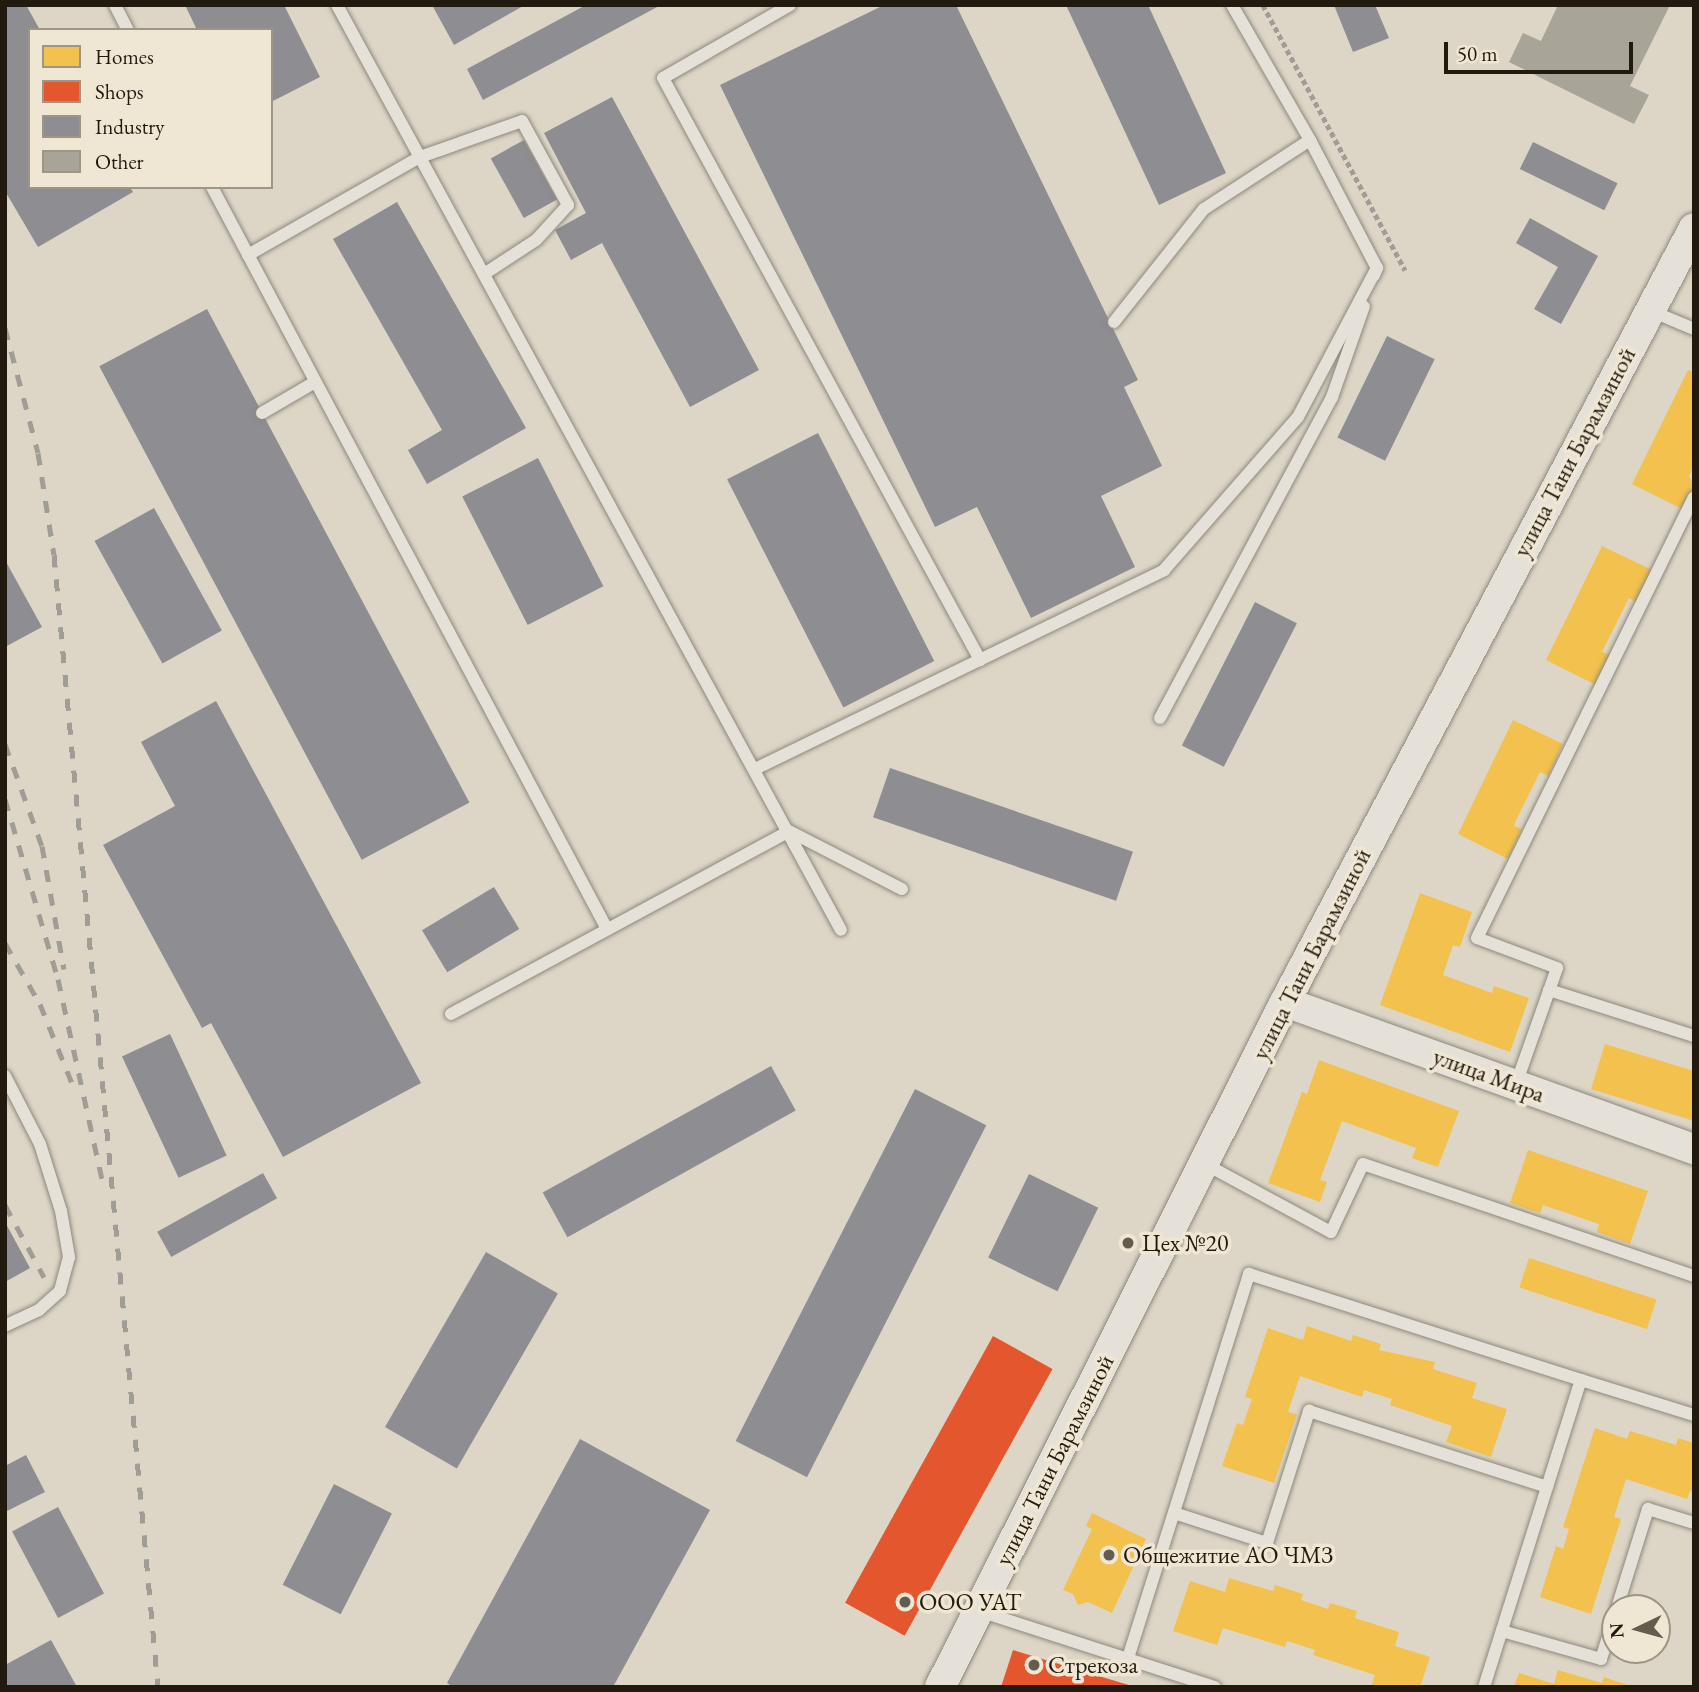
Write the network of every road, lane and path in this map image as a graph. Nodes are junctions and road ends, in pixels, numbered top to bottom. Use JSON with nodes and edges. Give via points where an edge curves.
{"nodes":[{"id":1,"x":115,"y":5,"type":"edge"},
{"id":2,"x":337,"y":5,"type":"edge"},
{"id":3,"x":790,"y":5,"type":"edge"},
{"id":4,"x":1232,"y":5,"type":"edge"},
{"id":5,"x":1263,"y":5,"type":"edge"},
{"id":6,"x":127,"y":28,"type":"edge"},
{"id":7,"x":1310,"y":140,"type":"junction"},
{"id":8,"x":420,"y":158,"type":"junction"},
{"id":9,"x":213,"y":189,"type":"edge"},
{"id":10,"x":1694,"y":228,"type":"edge"},
{"id":11,"x":248,"y":255,"type":"junction"},
{"id":12,"x":1377,"y":268,"type":"junction"},
{"id":13,"x":1405,"y":270,"type":"dead end"},
{"id":14,"x":484,"y":274,"type":"junction"},
{"id":15,"x":1649,"y":310,"type":"junction"},
{"id":16,"x":1114,"y":322,"type":"dead end"},
{"id":17,"x":1694,"y":329,"type":"edge"},
{"id":18,"x":315,"y":382,"type":"junction"},
{"id":19,"x":262,"y":413,"type":"dead end"},
{"id":20,"x":1694,"y":497,"type":"edge"},
{"id":21,"x":980,"y":660,"type":"junction"},
{"id":22,"x":1160,"y":718,"type":"dead end"},
{"id":23,"x":755,"y":769,"type":"junction"},
{"id":24,"x":789,"y":831,"type":"junction"},
{"id":25,"x":902,"y":889,"type":"dead end"},
{"id":26,"x":607,"y":929,"type":"junction"},
{"id":27,"x":841,"y":930,"type":"dead end"},
{"id":28,"x":1549,"y":990,"type":"junction"},
{"id":29,"x":1285,"y":1002,"type":"junction"},
{"id":30,"x":451,"y":1013,"type":"dead end"},
{"id":31,"x":1694,"y":1036,"type":"edge"},
{"id":32,"x":5,"y":1076,"type":"edge"},
{"id":33,"x":1516,"y":1085,"type":"junction"},
{"id":34,"x":1694,"y":1149,"type":"edge"},
{"id":35,"x":1204,"y":1163,"type":"junction"},
{"id":36,"x":1694,"y":1276,"type":"edge"},
{"id":37,"x":5,"y":1326,"type":"edge"},
{"id":38,"x":1581,"y":1380,"type":"junction"},
{"id":39,"x":1694,"y":1415,"type":"edge"},
{"id":40,"x":1548,"y":1487,"type":"junction"},
{"id":41,"x":1174,"y":1513,"type":"junction"},
{"id":42,"x":1694,"y":1523,"type":"edge"},
{"id":43,"x":1621,"y":1594,"type":"edge"},
{"id":44,"x":978,"y":1610,"type":"junction"},
{"id":45,"x":1502,"y":1631,"type":"junction"},
{"id":46,"x":1128,"y":1658,"type":"junction"},
{"id":47,"x":1601,"y":1659,"type":"edge"},
{"id":48,"x":940,"y":1687,"type":"edge"},
{"id":49,"x":1215,"y":1687,"type":"edge"},
{"id":50,"x":1485,"y":1687,"type":"edge"}],
"edges":[{"from":1,"to":6,"type":"lane"},
{"from":2,"to":8,"type":"lane"},
{"from":3,"to":21,"type":"lane","via":[[663,78]]},
{"from":4,"to":7,"type":"lane"},
{"from":5,"to":13,"type":"path"},
{"from":7,"to":12,"type":"lane"},
{"from":7,"to":16,"type":"lane","via":[[1204,209]]},
{"from":8,"to":11,"type":"lane"},
{"from":8,"to":14,"type":"lane"},
{"from":8,"to":14,"type":"lane","via":[[522,121],[562,193],[568,205],[536,240]]},
{"from":9,"to":11,"type":"lane"},
{"from":10,"to":15,"type":"street","name":"улица Тани Барамзиной"},
{"from":11,"to":18,"type":"lane"},
{"from":12,"to":21,"type":"lane","via":[[1298,417],[1164,570]]},
{"from":12,"to":22,"type":"lane","via":[[1332,397]]},
{"from":14,"to":23,"type":"lane"},
{"from":15,"to":17,"type":"lane"},
{"from":15,"to":29,"type":"street","name":"улица Тани Барамзиной"},
{"from":18,"to":19,"type":"lane"},
{"from":18,"to":26,"type":"lane"},
{"from":20,"to":28,"type":"lane","via":[[1477,939],[1557,968]]},
{"from":21,"to":23,"type":"lane"},
{"from":23,"to":24,"type":"lane"},
{"from":24,"to":25,"type":"lane"},
{"from":24,"to":26,"type":"lane"},
{"from":24,"to":27,"type":"lane"},
{"from":26,"to":30,"type":"lane"},
{"from":28,"to":31,"type":"lane"},
{"from":28,"to":33,"type":"lane"},
{"from":29,"to":33,"type":"street","name":"улица Мира"},
{"from":29,"to":35,"type":"street","name":"улица Тани Барамзиной"},
{"from":32,"to":37,"type":"lane","via":[[40,1144],[61,1211],[69,1257],[60,1291],[39,1310]]},
{"from":33,"to":34,"type":"street","name":"улица Мира"},
{"from":35,"to":36,"type":"lane","via":[[1331,1231],[1363,1164]]},
{"from":35,"to":44,"type":"street","name":"улица Тани Барамзиной"},
{"from":38,"to":39,"type":"lane"},
{"from":38,"to":40,"type":"lane"},
{"from":38,"to":41,"type":"lane","via":[[1249,1274]]},
{"from":40,"to":41,"type":"lane","via":[[1309,1411],[1267,1543]]},
{"from":40,"to":45,"type":"lane"},
{"from":41,"to":46,"type":"lane"},
{"from":42,"to":43,"type":"lane","via":[[1648,1509]]},
{"from":44,"to":46,"type":"lane"},
{"from":44,"to":48,"type":"street","name":"улица Тани Барамзиной"},
{"from":45,"to":47,"type":"lane"},
{"from":45,"to":50,"type":"lane"},
{"from":46,"to":49,"type":"lane"}]}
